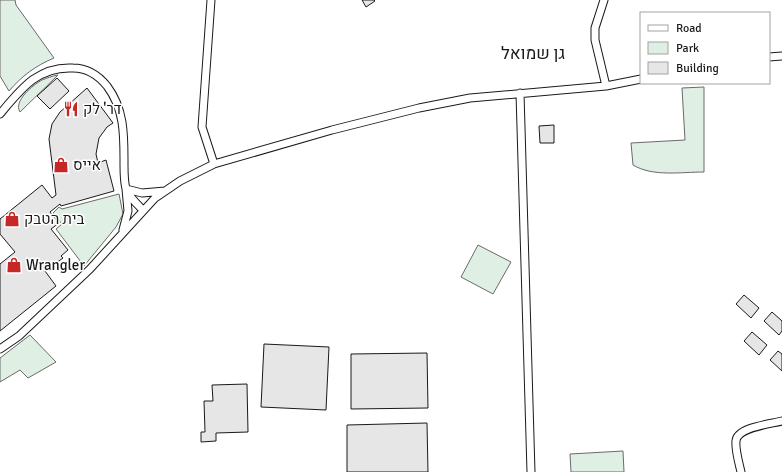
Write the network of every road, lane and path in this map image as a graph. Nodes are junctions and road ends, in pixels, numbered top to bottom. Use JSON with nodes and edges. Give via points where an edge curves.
{"nodes":[{"id":1,"x":211,"y":0,"type":"edge"},
{"id":2,"x":604,"y":0,"type":"edge"},
{"id":3,"x":782,"y":56,"type":"edge"},
{"id":4,"x":770,"y":57,"type":"edge"},
{"id":5,"x":640,"y":79,"type":"edge"},
{"id":6,"x":606,"y":86,"type":"junction"},
{"id":7,"x":520,"y":93,"type":"junction"},
{"id":8,"x":0,"y":114,"type":"edge"},
{"id":9,"x":214,"y":164,"type":"junction"},
{"id":10,"x":126,"y":189,"type":"junction"},
{"id":11,"x":165,"y":191,"type":"junction"},
{"id":12,"x":144,"y":210,"type":"junction"},
{"id":13,"x":122,"y":234,"type":"junction"},
{"id":14,"x":0,"y":349,"type":"edge"},
{"id":15,"x":782,"y":421,"type":"edge"},
{"id":16,"x":531,"y":472,"type":"edge"},
{"id":17,"x":741,"y":472,"type":"edge"}],
"edges":[{"from":1,"to":9,"type":"street","via":[[202,127]]},
{"from":2,"to":6,"type":"street","via":[[594,28]]},
{"from":3,"to":4,"type":"street"},
{"from":5,"to":6,"type":"street"},
{"from":6,"to":7,"type":"street"},
{"from":7,"to":9,"type":"street","via":[[476,97],[420,108]]},
{"from":7,"to":16,"type":"street"},
{"from":8,"to":10,"type":"street","via":[[28,82],[46,71],[66,67],[89,71],[108,88],[118,103],[123,130]]},
{"from":9,"to":11,"type":"street"},
{"from":10,"to":11,"type":"street","via":[[142,193]]},
{"from":10,"to":12,"type":"street"},
{"from":10,"to":13,"type":"street","via":[[128,211]]},
{"from":11,"to":12,"type":"street"},
{"from":12,"to":13,"type":"street"},
{"from":13,"to":14,"type":"street","via":[[81,278],[19,336]]},
{"from":15,"to":17,"type":"street","via":[[745,430],[738,435],[736,441]]}]}
